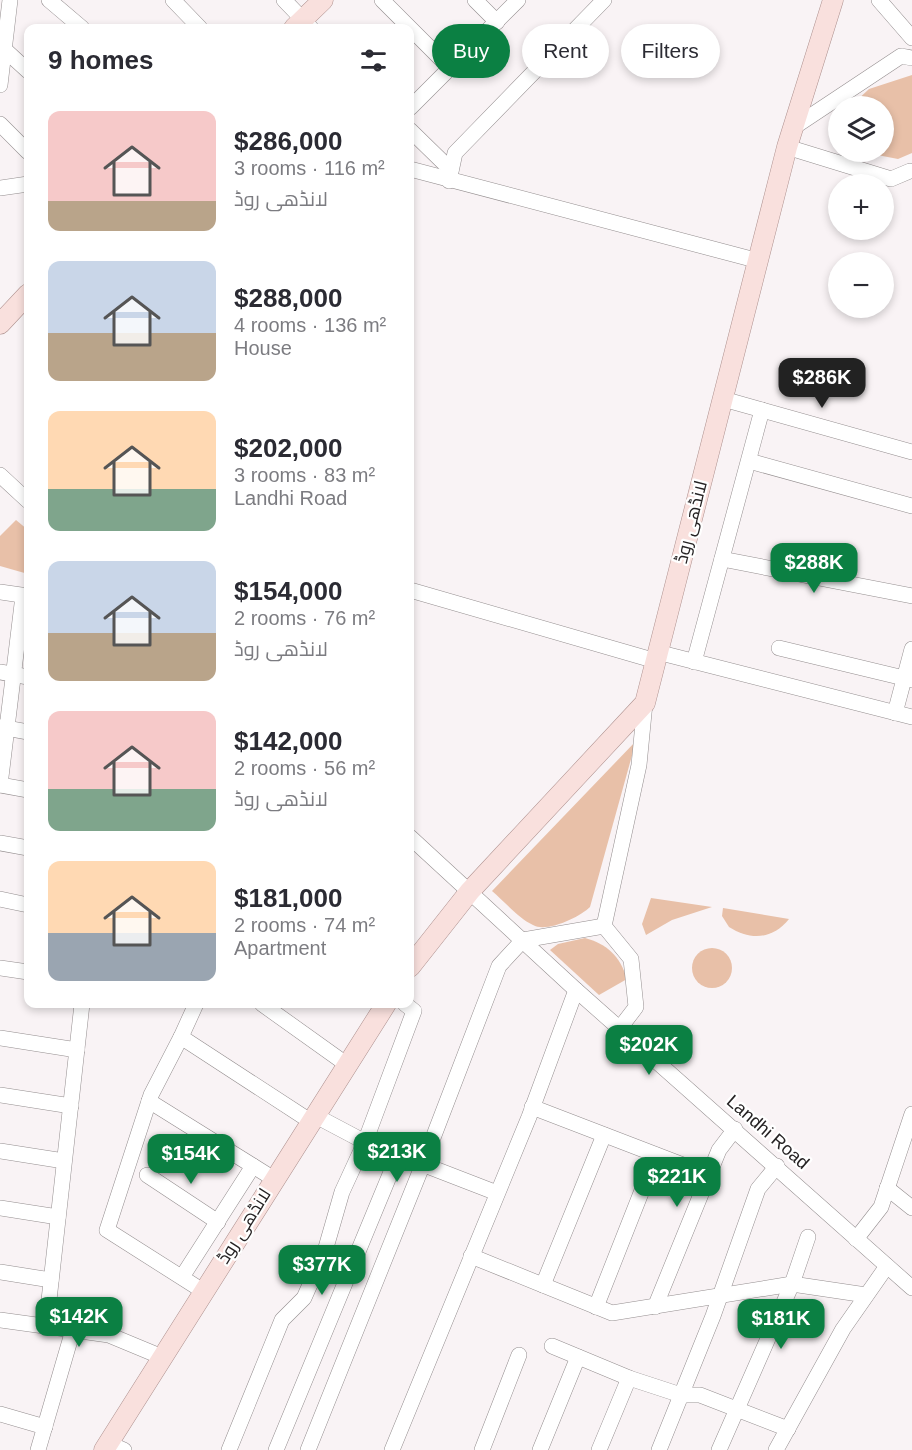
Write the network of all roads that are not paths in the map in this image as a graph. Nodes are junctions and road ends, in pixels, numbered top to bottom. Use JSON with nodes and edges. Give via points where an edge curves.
{"nodes":[{"id":1,"x":10,"y":0,"type":"edge"},
{"id":2,"x":49,"y":0,"type":"edge"},
{"id":3,"x":173,"y":0,"type":"edge"},
{"id":4,"x":284,"y":0,"type":"edge"},
{"id":5,"x":323,"y":0,"type":"edge"},
{"id":6,"x":382,"y":0,"type":"edge"},
{"id":7,"x":475,"y":0,"type":"edge"},
{"id":8,"x":518,"y":0,"type":"edge"},
{"id":9,"x":604,"y":0,"type":"edge"},
{"id":10,"x":833,"y":0,"type":"edge"},
{"id":11,"x":879,"y":0,"type":"edge"},
{"id":12,"x":496,"y":22,"type":"joint"},
{"id":13,"x":77,"y":24,"type":"edge"},
{"id":14,"x":190,"y":24,"type":"edge"},
{"id":15,"x":302,"y":24,"type":"edge"},
{"id":16,"x":305,"y":24,"type":"edge"},
{"id":17,"x":406,"y":24,"type":"edge"},
{"id":18,"x":414,"y":32,"type":"edge"},
{"id":19,"x":912,"y":38,"type":"edge"},
{"id":20,"x":2,"y":49,"type":"edge"},
{"id":21,"x":432,"y":50,"type":"edge"},
{"id":22,"x":912,"y":58,"type":"edge"},
{"id":23,"x":24,"y":68,"type":"edge"},
{"id":24,"x":440,"y":78,"type":"edge"},
{"id":25,"x":0,"y":85,"type":"edge"},
{"id":26,"x":414,"y":104,"type":"edge"},
{"id":27,"x":0,"y":124,"type":"edge"},
{"id":28,"x":794,"y":127,"type":"junction"},
{"id":29,"x":414,"y":134,"type":"edge"},
{"id":30,"x":787,"y":147,"type":"junction"},
{"id":31,"x":24,"y":148,"type":"edge"},
{"id":32,"x":414,"y":170,"type":"edge"},
{"id":33,"x":910,"y":171,"type":"dead end"},
{"id":34,"x":450,"y":175,"type":"junction"},
{"id":35,"x":24,"y":185,"type":"edge"},
{"id":36,"x":0,"y":188,"type":"edge"},
{"id":37,"x":759,"y":261,"type":"junction"},
{"id":38,"x":24,"y":297,"type":"edge"},
{"id":39,"x":3,"y":313,"type":"edge"},
{"id":40,"x":723,"y":399,"type":"junction"},
{"id":41,"x":762,"y":410,"type":"junction"},
{"id":42,"x":912,"y":452,"type":"edge"},
{"id":43,"x":749,"y":461,"type":"junction"},
{"id":44,"x":0,"y":475,"type":"edge"},
{"id":45,"x":24,"y":497,"type":"edge"},
{"id":46,"x":912,"y":506,"type":"edge"},
{"id":47,"x":722,"y":559,"type":"junction"},
{"id":48,"x":0,"y":591,"type":"edge"},
{"id":49,"x":414,"y":591,"type":"edge"},
{"id":50,"x":24,"y":596,"type":"edge"},
{"id":51,"x":912,"y":596,"type":"edge"},
{"id":52,"x":24,"y":609,"type":"edge"},
{"id":53,"x":779,"y":648,"type":"dead end"},
{"id":54,"x":912,"y":652,"type":"edge"},
{"id":55,"x":656,"y":657,"type":"junction"},
{"id":56,"x":694,"y":662,"type":"junction"},
{"id":57,"x":14,"y":674,"type":"edge"},
{"id":58,"x":908,"y":678,"type":"edge"},
{"id":59,"x":645,"y":702,"type":"junction"},
{"id":60,"x":895,"y":713,"type":"junction"},
{"id":61,"x":912,"y":717,"type":"edge"},
{"id":62,"x":4,"y":728,"type":"edge"},
{"id":63,"x":24,"y":731,"type":"edge"},
{"id":64,"x":0,"y":785,"type":"edge"},
{"id":65,"x":24,"y":789,"type":"edge"},
{"id":66,"x":414,"y":841,"type":"edge"},
{"id":67,"x":0,"y":843,"type":"edge"},
{"id":68,"x":24,"y":847,"type":"edge"},
{"id":69,"x":470,"y":891,"type":"junction"},
{"id":70,"x":0,"y":900,"type":"edge"},
{"id":71,"x":24,"y":904,"type":"edge"},
{"id":72,"x":604,"y":926,"type":"junction"},
{"id":73,"x":523,"y":940,"type":"junction"},
{"id":74,"x":414,"y":962,"type":"edge"},
{"id":75,"x":0,"y":968,"type":"edge"},
{"id":76,"x":24,"y":971,"type":"edge"},
{"id":77,"x":576,"y":990,"type":"junction"},
{"id":78,"x":82,"y":1008,"type":"edge"},
{"id":79,"x":194,"y":1008,"type":"edge"},
{"id":80,"x":268,"y":1008,"type":"edge"},
{"id":81,"x":383,"y":1008,"type":"edge"},
{"id":82,"x":410,"y":1008,"type":"edge"},
{"id":83,"x":620,"y":1028,"type":"junction"},
{"id":84,"x":181,"y":1037,"type":"junction"},
{"id":85,"x":0,"y":1038,"type":"edge"},
{"id":86,"x":77,"y":1050,"type":"junction"},
{"id":87,"x":346,"y":1064,"type":"junction"},
{"id":88,"x":0,"y":1095,"type":"edge"},
{"id":89,"x":149,"y":1101,"type":"junction"},
{"id":90,"x":71,"y":1106,"type":"junction"},
{"id":91,"x":532,"y":1107,"type":"junction"},
{"id":92,"x":912,"y":1114,"type":"edge"},
{"id":93,"x":312,"y":1118,"type":"junction"},
{"id":94,"x":735,"y":1129,"type":"junction"},
{"id":95,"x":604,"y":1135,"type":"junction"},
{"id":96,"x":365,"y":1142,"type":"junction"},
{"id":97,"x":0,"y":1151,"type":"edge"},
{"id":98,"x":398,"y":1155,"type":"junction"},
{"id":99,"x":656,"y":1155,"type":"junction"},
{"id":100,"x":905,"y":1158,"type":"edge"},
{"id":101,"x":64,"y":1161,"type":"junction"},
{"id":102,"x":423,"y":1164,"type":"junction"},
{"id":103,"x":253,"y":1166,"type":"junction"},
{"id":104,"x":777,"y":1166,"type":"junction"},
{"id":105,"x":147,"y":1175,"type":"dead end"},
{"id":106,"x":709,"y":1175,"type":"junction"},
{"id":107,"x":274,"y":1179,"type":"junction"},
{"id":108,"x":887,"y":1188,"type":"junction"},
{"id":109,"x":497,"y":1193,"type":"junction"},
{"id":110,"x":0,"y":1208,"type":"edge"},
{"id":111,"x":912,"y":1208,"type":"edge"},
{"id":112,"x":58,"y":1217,"type":"junction"},
{"id":113,"x":218,"y":1222,"type":"junction"},
{"id":114,"x":808,"y":1237,"type":"dead end"},
{"id":115,"x":856,"y":1239,"type":"junction"},
{"id":116,"x":471,"y":1256,"type":"junction"},
{"id":117,"x":887,"y":1266,"type":"junction"},
{"id":118,"x":0,"y":1272,"type":"edge"},
{"id":119,"x":182,"y":1277,"type":"junction"},
{"id":120,"x":51,"y":1280,"type":"junction"},
{"id":121,"x":792,"y":1284,"type":"junction"},
{"id":122,"x":543,"y":1285,"type":"junction"},
{"id":123,"x":912,"y":1288,"type":"edge"},
{"id":124,"x":203,"y":1291,"type":"junction"},
{"id":125,"x":866,"y":1295,"type":"junction"},
{"id":126,"x":718,"y":1296,"type":"junction"},
{"id":127,"x":655,"y":1306,"type":"junction"},
{"id":128,"x":596,"y":1307,"type":"junction"},
{"id":129,"x":0,"y":1320,"type":"edge"},
{"id":130,"x":46,"y":1327,"type":"junction"},
{"id":131,"x":73,"y":1330,"type":"junction"},
{"id":132,"x":552,"y":1346,"type":"dead end"},
{"id":133,"x":519,"y":1355,"type":"dead end"},
{"id":134,"x":162,"y":1357,"type":"junction"},
{"id":135,"x":578,"y":1357,"type":"junction"},
{"id":136,"x":629,"y":1378,"type":"junction"},
{"id":137,"x":681,"y":1395,"type":"junction"},
{"id":138,"x":736,"y":1410,"type":"junction"},
{"id":139,"x":0,"y":1414,"type":"edge"},
{"id":140,"x":45,"y":1427,"type":"junction"},
{"id":141,"x":788,"y":1429,"type":"junction"},
{"id":142,"x":112,"y":1448,"type":"edge"},
{"id":143,"x":38,"y":1450,"type":"edge"},
{"id":144,"x":230,"y":1450,"type":"edge"},
{"id":145,"x":276,"y":1450,"type":"edge"},
{"id":146,"x":308,"y":1450,"type":"edge"},
{"id":147,"x":392,"y":1450,"type":"edge"},
{"id":148,"x":482,"y":1450,"type":"edge"},
{"id":149,"x":540,"y":1450,"type":"edge"},
{"id":150,"x":599,"y":1450,"type":"edge"},
{"id":151,"x":659,"y":1450,"type":"edge"},
{"id":152,"x":719,"y":1450,"type":"edge"},
{"id":153,"x":777,"y":1450,"type":"edge"}],
"edges":[{"from":1,"to":20,"type":"street"},
{"from":2,"to":13,"type":"street"},
{"from":3,"to":14,"type":"street"},
{"from":4,"to":15,"type":"street"},
{"from":5,"to":16,"type":"main road"},
{"from":6,"to":17,"type":"street"},
{"from":7,"to":12,"type":"street"},
{"from":8,"to":12,"type":"street"},
{"from":9,"to":34,"type":"street","via":[[455,153]]},
{"from":10,"to":28,"type":"main road","name":"لانڈھی روڈ"},
{"from":11,"to":19,"type":"street"},
{"from":18,"to":21,"type":"street"},
{"from":20,"to":23,"type":"street"},
{"from":20,"to":25,"type":"street"},
{"from":22,"to":28,"type":"street","via":[[901,56]]},
{"from":24,"to":26,"type":"street"},
{"from":27,"to":31,"type":"street"},
{"from":28,"to":30,"type":"main road","name":"لانڈھی روڈ"},
{"from":29,"to":34,"type":"street"},
{"from":30,"to":33,"type":"street","via":[[891,179]]},
{"from":30,"to":37,"type":"main road","name":"لانڈھی روڈ"},
{"from":32,"to":34,"type":"street"},
{"from":34,"to":37,"type":"street"},
{"from":35,"to":36,"type":"street"},
{"from":37,"to":40,"type":"main road","name":"لانڈھی روڈ"},
{"from":38,"to":39,"type":"main road"},
{"from":40,"to":41,"type":"street"},
{"from":40,"to":55,"type":"main road","name":"لانڈھی روڈ"},
{"from":41,"to":42,"type":"street"},
{"from":41,"to":43,"type":"street"},
{"from":43,"to":46,"type":"street"},
{"from":43,"to":47,"type":"street"},
{"from":44,"to":45,"type":"street"},
{"from":47,"to":51,"type":"street"},
{"from":47,"to":56,"type":"street"},
{"from":48,"to":50,"type":"street"},
{"from":49,"to":55,"type":"street"},
{"from":52,"to":57,"type":"street"},
{"from":53,"to":58,"type":"street"},
{"from":54,"to":58,"type":"street"},
{"from":55,"to":56,"type":"street"},
{"from":55,"to":59,"type":"main road","name":"لانڈھی روڈ"},
{"from":56,"to":60,"type":"street"},
{"from":57,"to":62,"type":"street"},
{"from":58,"to":60,"type":"street"},
{"from":59,"to":69,"type":"main road","name":"لانڈھی روڈ"},
{"from":59,"to":72,"type":"street","via":[[639,765]]},
{"from":60,"to":61,"type":"street"},
{"from":62,"to":63,"type":"street"},
{"from":62,"to":64,"type":"street"},
{"from":64,"to":65,"type":"street"},
{"from":66,"to":69,"type":"street","name":"Landhi Road"},
{"from":67,"to":68,"type":"street"},
{"from":69,"to":73,"type":"street","name":"Landhi Road"},
{"from":69,"to":74,"type":"main road","name":"لانڈھی روڈ"},
{"from":70,"to":71,"type":"street"},
{"from":72,"to":73,"type":"street"},
{"from":72,"to":83,"type":"street","via":[[631,959],[636,1007]]},
{"from":73,"to":77,"type":"street","name":"Landhi Road"},
{"from":73,"to":102,"type":"street","via":[[499,966]]},
{"from":75,"to":76,"type":"street"},
{"from":77,"to":83,"type":"street","name":"Landhi Road"},
{"from":77,"to":91,"type":"street"},
{"from":78,"to":86,"type":"street"},
{"from":79,"to":84,"type":"street"},
{"from":80,"to":87,"type":"street"},
{"from":81,"to":87,"type":"main road","name":"لانڈھی روڈ"},
{"from":82,"to":96,"type":"street","via":[[414,1011]]},
{"from":83,"to":94,"type":"street","name":"Landhi Road"},
{"from":84,"to":89,"type":"street"},
{"from":84,"to":93,"type":"street"},
{"from":85,"to":86,"type":"street"},
{"from":86,"to":90,"type":"street"},
{"from":87,"to":93,"type":"main road","name":"لانڈھی روڈ"},
{"from":88,"to":90,"type":"street"},
{"from":89,"to":103,"type":"street"},
{"from":89,"to":119,"type":"street","via":[[107,1230]]},
{"from":90,"to":101,"type":"street"},
{"from":91,"to":95,"type":"street"},
{"from":91,"to":109,"type":"street"},
{"from":92,"to":100,"type":"street"},
{"from":93,"to":96,"type":"street"},
{"from":93,"to":107,"type":"main road","name":"لانڈھی روڈ"},
{"from":94,"to":104,"type":"street","name":"Landhi Road"},
{"from":94,"to":106,"type":"street","via":[[719,1150]]},
{"from":95,"to":99,"type":"street"},
{"from":95,"to":122,"type":"street"},
{"from":96,"to":98,"type":"street"},
{"from":96,"to":144,"type":"street","via":[[342,1192],[325,1251],[304,1298],[282,1320]]},
{"from":97,"to":101,"type":"street"},
{"from":98,"to":102,"type":"street"},
{"from":98,"to":145,"type":"street"},
{"from":99,"to":106,"type":"street"},
{"from":99,"to":128,"type":"street"},
{"from":100,"to":108,"type":"street"},
{"from":101,"to":112,"type":"street"},
{"from":102,"to":109,"type":"street"},
{"from":102,"to":146,"type":"street"},
{"from":103,"to":107,"type":"street"},
{"from":103,"to":113,"type":"street"},
{"from":104,"to":115,"type":"street","name":"Landhi Road"},
{"from":104,"to":126,"type":"street","via":[[758,1189]]},
{"from":105,"to":113,"type":"street"},
{"from":106,"to":127,"type":"street"},
{"from":107,"to":124,"type":"main road","name":"لانڈھی روڈ"},
{"from":108,"to":111,"type":"street"},
{"from":108,"to":115,"type":"street","via":[[881,1207]]},
{"from":109,"to":116,"type":"street"},
{"from":110,"to":112,"type":"street"},
{"from":112,"to":120,"type":"street"},
{"from":113,"to":119,"type":"street"},
{"from":114,"to":121,"type":"street"},
{"from":115,"to":117,"type":"street","name":"Landhi Road"},
{"from":116,"to":122,"type":"street"},
{"from":116,"to":147,"type":"street"},
{"from":117,"to":123,"type":"street","name":"Landhi Road"},
{"from":117,"to":125,"type":"street"},
{"from":118,"to":120,"type":"street"},
{"from":119,"to":124,"type":"street"},
{"from":120,"to":130,"type":"street"},
{"from":121,"to":125,"type":"street"},
{"from":121,"to":126,"type":"street"},
{"from":121,"to":138,"type":"street"},
{"from":122,"to":128,"type":"street"},
{"from":124,"to":134,"type":"main road","name":"لانڈھی روڈ"},
{"from":125,"to":141,"type":"street"},
{"from":126,"to":127,"type":"street"},
{"from":126,"to":137,"type":"street"},
{"from":127,"to":128,"type":"street","via":[[612,1313]]},
{"from":129,"to":130,"type":"street"},
{"from":130,"to":131,"type":"street"},
{"from":131,"to":134,"type":"street","via":[[109,1335]]},
{"from":131,"to":140,"type":"street"},
{"from":132,"to":135,"type":"street"},
{"from":133,"to":148,"type":"street"},
{"from":134,"to":142,"type":"main road","name":"لانڈھی روڈ"},
{"from":135,"to":136,"type":"street"},
{"from":135,"to":149,"type":"street"},
{"from":136,"to":137,"type":"street"},
{"from":136,"to":150,"type":"street"},
{"from":137,"to":138,"type":"street","via":[[700,1395]]},
{"from":137,"to":151,"type":"street"},
{"from":138,"to":141,"type":"street"},
{"from":138,"to":152,"type":"street"},
{"from":139,"to":140,"type":"street"},
{"from":140,"to":143,"type":"street"},
{"from":141,"to":153,"type":"street"}]}
